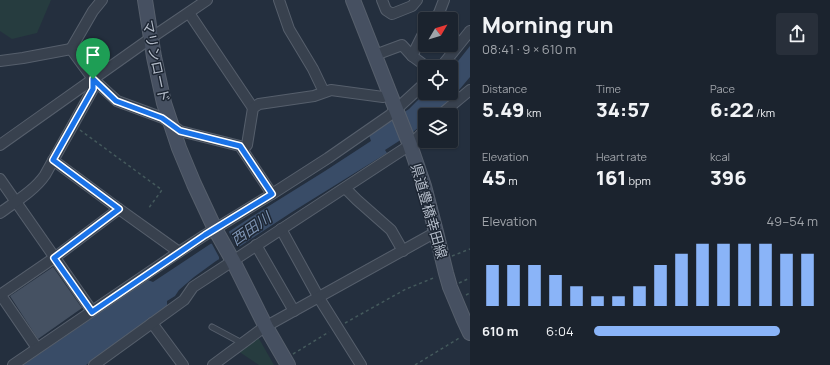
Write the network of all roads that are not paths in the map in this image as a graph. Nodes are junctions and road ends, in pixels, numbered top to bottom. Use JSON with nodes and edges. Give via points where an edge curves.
{"nodes":[{"id":1,"x":102,"y":0,"type":"edge"},
{"id":2,"x":145,"y":0,"type":"edge"},
{"id":3,"x":207,"y":0,"type":"edge"},
{"id":4,"x":279,"y":0,"type":"edge"},
{"id":5,"x":353,"y":0,"type":"edge"},
{"id":6,"x":382,"y":0,"type":"edge"},
{"id":7,"x":417,"y":0,"type":"edge"},
{"id":8,"x":444,"y":0,"type":"edge"},
{"id":9,"x":439,"y":12,"type":"edge"},
{"id":10,"x":189,"y":13,"type":"junction"},
{"id":11,"x":470,"y":31,"type":"edge"},
{"id":12,"x":151,"y":38,"type":"junction"},
{"id":13,"x":418,"y":44,"type":"edge"},
{"id":14,"x":71,"y":49,"type":"junction"},
{"id":15,"x":375,"y":56,"type":"junction"},
{"id":16,"x":412,"y":56,"type":"junction"},
{"id":17,"x":418,"y":60,"type":"edge"},
{"id":18,"x":447,"y":60,"type":"edge"},
{"id":19,"x":0,"y":61,"type":"edge"},
{"id":20,"x":93,"y":79,"type":"junction"},
{"id":21,"x":418,"y":90,"type":"edge"},
{"id":22,"x":470,"y":90,"type":"edge"},
{"id":23,"x":324,"y":92,"type":"junction"},
{"id":24,"x":390,"y":95,"type":"junction"},
{"id":25,"x":253,"y":108,"type":"junction"},
{"id":26,"x":448,"y":108,"type":"edge"},
{"id":27,"x":397,"y":112,"type":"junction"},
{"id":28,"x":171,"y":125,"type":"junction"},
{"id":29,"x":418,"y":135,"type":"edge"},
{"id":30,"x":409,"y":141,"type":"junction"},
{"id":31,"x":0,"y":145,"type":"edge"},
{"id":32,"x":243,"y":150,"type":"junction"},
{"id":33,"x":53,"y":160,"type":"junction"},
{"id":34,"x":0,"y":179,"type":"edge"},
{"id":35,"x":345,"y":188,"type":"junction"},
{"id":36,"x":272,"y":194,"type":"junction"},
{"id":37,"x":15,"y":202,"type":"junction"},
{"id":38,"x":119,"y":209,"type":"junction"},
{"id":39,"x":0,"y":212,"type":"edge"},
{"id":40,"x":281,"y":229,"type":"junction"},
{"id":41,"x":216,"y":231,"type":"junction"},
{"id":42,"x":436,"y":232,"type":"junction"},
{"id":43,"x":256,"y":245,"type":"junction"},
{"id":44,"x":402,"y":251,"type":"junction"},
{"id":45,"x":179,"y":252,"type":"junction"},
{"id":46,"x":54,"y":258,"type":"junction"},
{"id":47,"x":232,"y":259,"type":"junction"},
{"id":48,"x":0,"y":295,"type":"edge"},
{"id":49,"x":319,"y":298,"type":"junction"},
{"id":50,"x":294,"y":311,"type":"junction"},
{"id":51,"x":92,"y":312,"type":"junction"},
{"id":52,"x":152,"y":323,"type":"junction"},
{"id":53,"x":212,"y":327,"type":"dead end"},
{"id":54,"x":266,"y":327,"type":"junction"},
{"id":55,"x":470,"y":332,"type":"edge"},
{"id":56,"x":242,"y":343,"type":"junction"},
{"id":57,"x":37,"y":348,"type":"junction"},
{"id":58,"x":286,"y":362,"type":"edge"},
{"id":59,"x":13,"y":365,"type":"edge"},
{"id":60,"x":94,"y":365,"type":"edge"},
{"id":61,"x":183,"y":365,"type":"edge"},
{"id":62,"x":213,"y":365,"type":"edge"},
{"id":63,"x":361,"y":365,"type":"edge"}],
"edges":[{"from":1,"to":14,"type":"street"},
{"from":2,"to":12,"type":"street","name":"マリンロード"},
{"from":3,"to":10,"type":"street"},
{"from":4,"to":23,"type":"street","via":[[289,29]]},
{"from":5,"to":15,"type":"street","name":"県道豊橋幸田線"},
{"from":6,"to":7,"type":"street","via":[[386,10],[392,14],[412,6]]},
{"from":8,"to":9,"type":"street"},
{"from":10,"to":12,"type":"street"},
{"from":10,"to":25,"type":"street"},
{"from":11,"to":18,"type":"street"},
{"from":12,"to":20,"type":"street"},
{"from":12,"to":28,"type":"street","name":"マリンロード"},
{"from":13,"to":16,"type":"street"},
{"from":14,"to":19,"type":"street"},
{"from":14,"to":20,"type":"street"},
{"from":15,"to":16,"type":"street","via":[[402,45]]},
{"from":15,"to":24,"type":"street","name":"県道豊橋幸田線"},
{"from":16,"to":17,"type":"street"},
{"from":20,"to":28,"type":"street","via":[[116,101],[162,118]]},
{"from":20,"to":31,"type":"street"},
{"from":20,"to":33,"type":"street","via":[[93,89]]},
{"from":21,"to":27,"type":"street"},
{"from":22,"to":26,"type":"street"},
{"from":23,"to":24,"type":"street","via":[[331,90],[383,97]]},
{"from":23,"to":25,"type":"street","via":[[314,96],[259,104]]},
{"from":24,"to":27,"type":"street","name":"県道豊橋幸田線"},
{"from":25,"to":32,"type":"street","via":[[247,145]]},
{"from":27,"to":30,"type":"street","name":"県道豊橋幸田線"},
{"from":27,"to":36,"type":"street"},
{"from":28,"to":32,"type":"street","via":[[180,131],[240,146]]},
{"from":28,"to":41,"type":"street","name":"マリンロード"},
{"from":29,"to":30,"type":"street"},
{"from":30,"to":35,"type":"street"},
{"from":30,"to":42,"type":"street","name":"県道豊橋幸田線"},
{"from":32,"to":36,"type":"street"},
{"from":33,"to":37,"type":"street","via":[[41,181]]},
{"from":33,"to":38,"type":"street"},
{"from":34,"to":37,"type":"street"},
{"from":35,"to":40,"type":"street"},
{"from":35,"to":44,"type":"street","via":[[391,230]]},
{"from":36,"to":41,"type":"street"},
{"from":37,"to":39,"type":"street"},
{"from":37,"to":46,"type":"street"},
{"from":38,"to":45,"type":"street"},
{"from":38,"to":46,"type":"street"},
{"from":40,"to":43,"type":"street"},
{"from":40,"to":49,"type":"street"},
{"from":41,"to":45,"type":"street"},
{"from":41,"to":47,"type":"street","name":"マリンロード"},
{"from":42,"to":44,"type":"street"},
{"from":42,"to":55,"type":"street","name":"県道豊橋幸田線","via":[[455,300]]},
{"from":43,"to":47,"type":"street"},
{"from":43,"to":50,"type":"street"},
{"from":44,"to":49,"type":"street"},
{"from":45,"to":51,"type":"street"},
{"from":46,"to":48,"type":"street"},
{"from":46,"to":51,"type":"street"},
{"from":47,"to":52,"type":"street","via":[[193,287],[184,300]]},
{"from":47,"to":54,"type":"street"},
{"from":48,"to":57,"type":"street"},
{"from":49,"to":50,"type":"street"},
{"from":49,"to":63,"type":"street"},
{"from":50,"to":54,"type":"street"},
{"from":51,"to":57,"type":"street"},
{"from":52,"to":60,"type":"street"},
{"from":52,"to":61,"type":"street"},
{"from":53,"to":56,"type":"lane"},
{"from":54,"to":56,"type":"street"},
{"from":54,"to":58,"type":"street"},
{"from":56,"to":62,"type":"street"},
{"from":57,"to":59,"type":"street"}]}
